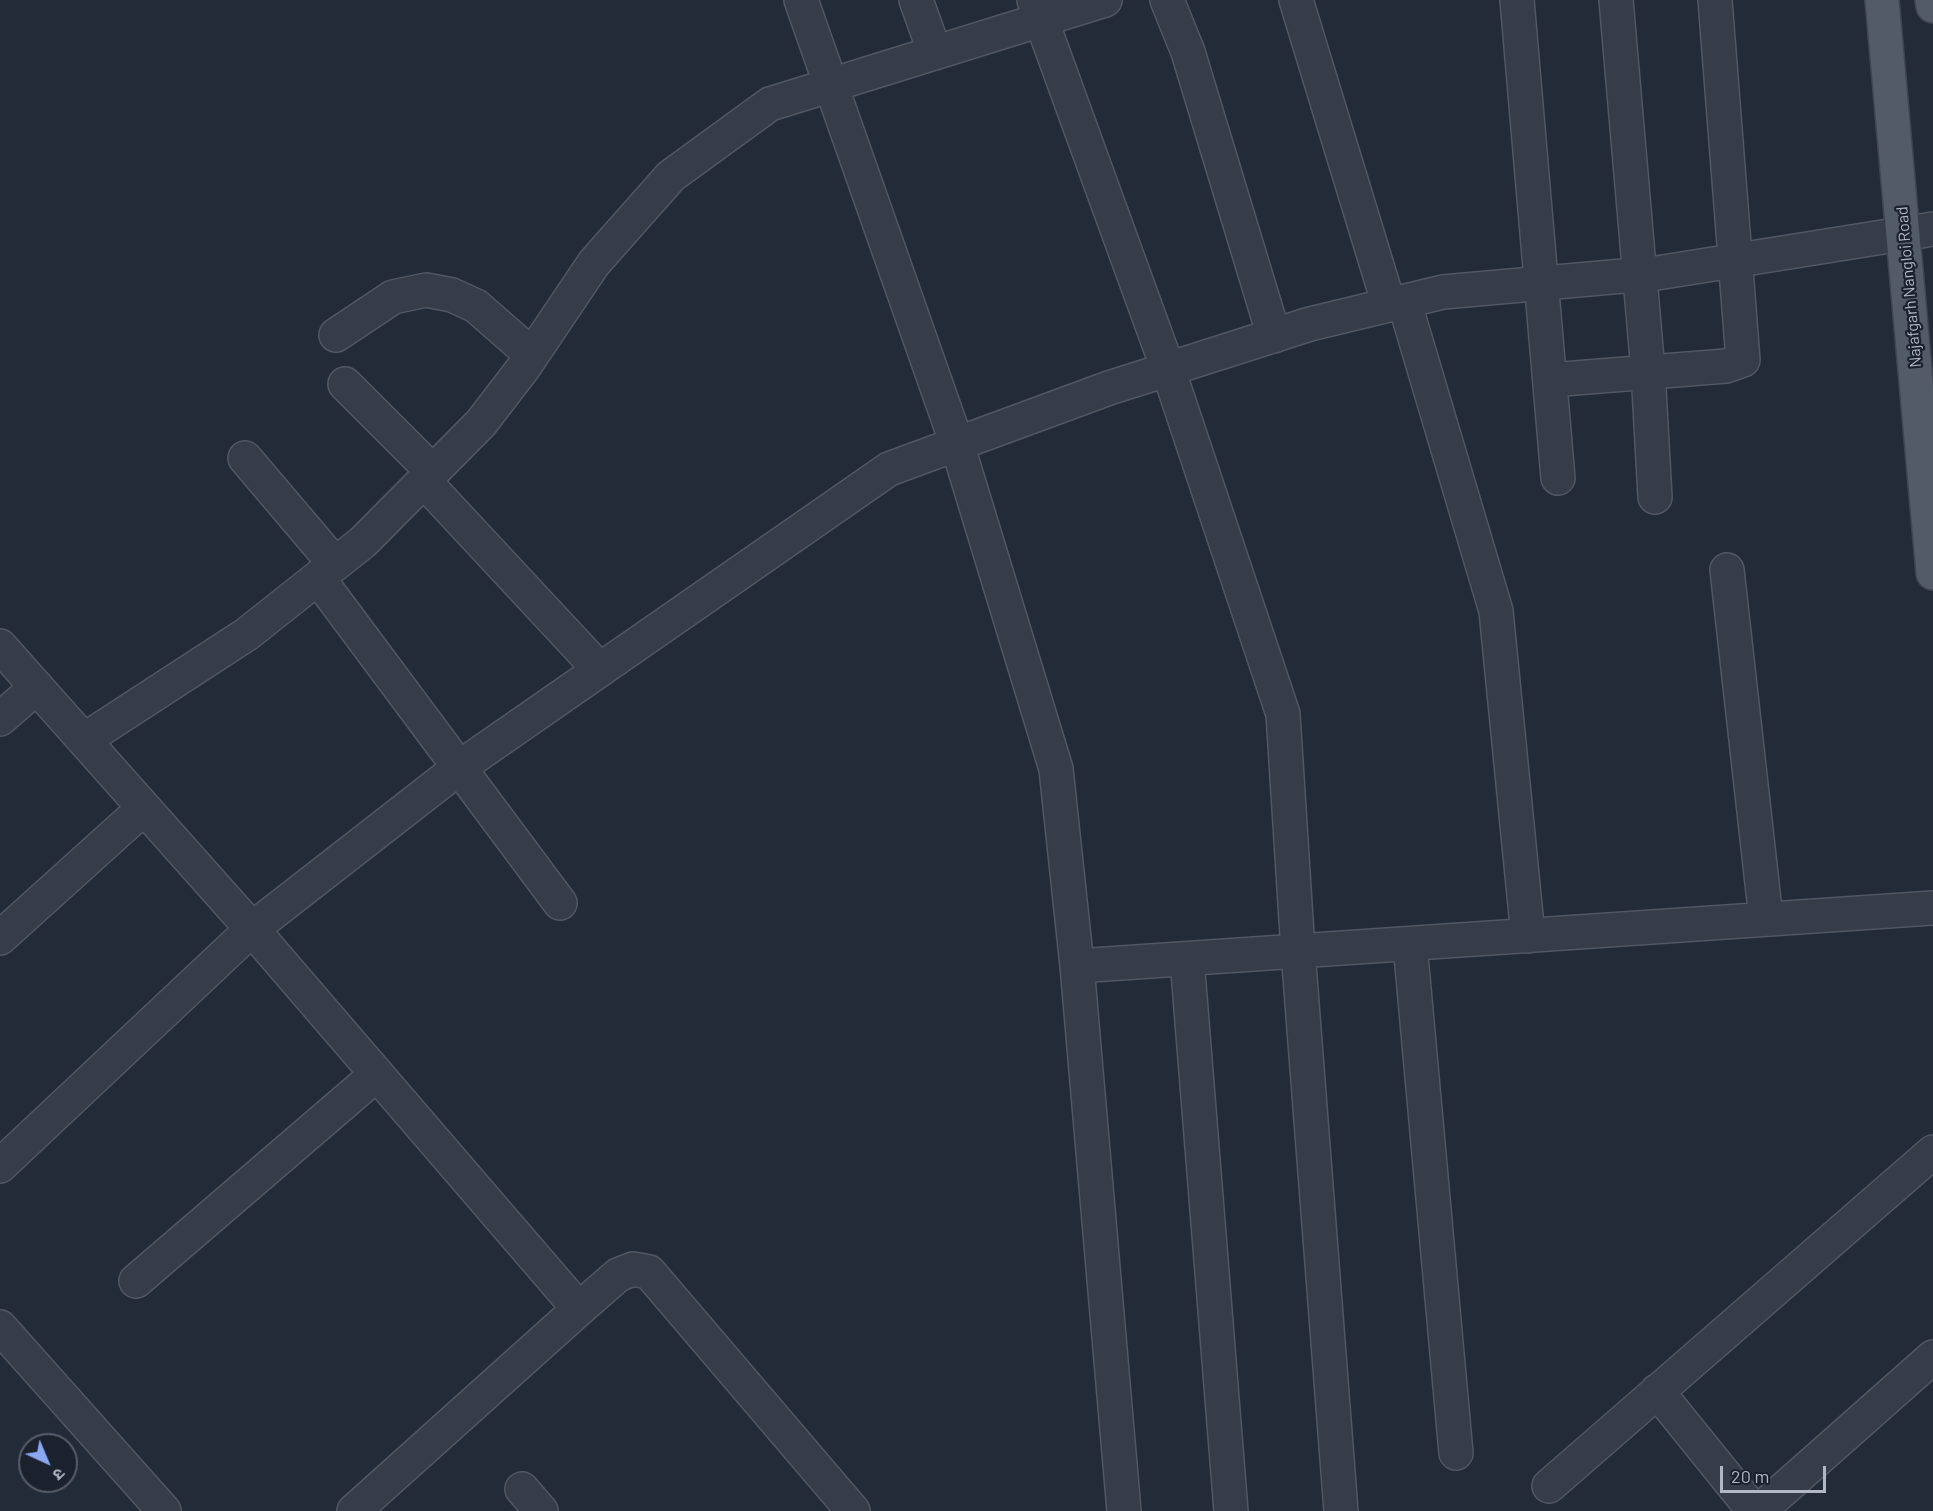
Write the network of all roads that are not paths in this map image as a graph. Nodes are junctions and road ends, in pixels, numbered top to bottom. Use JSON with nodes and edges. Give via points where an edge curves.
{"nodes":[{"id":1,"x":801,"y":0,"type":"edge"},
{"id":2,"x":916,"y":0,"type":"edge"},
{"id":3,"x":1105,"y":0,"type":"edge"},
{"id":4,"x":1167,"y":0,"type":"edge"},
{"id":5,"x":1296,"y":0,"type":"edge"},
{"id":6,"x":1517,"y":0,"type":"edge"},
{"id":7,"x":1616,"y":0,"type":"edge"},
{"id":8,"x":1715,"y":0,"type":"edge"},
{"id":9,"x":1882,"y":0,"type":"edge"},
{"id":10,"x":1932,"y":0,"type":"edge"},
{"id":11,"x":1933,"y":6,"type":"edge"},
{"id":12,"x":1037,"y":10,"type":"edge"},
{"id":13,"x":935,"y":53,"type":"junction"},
{"id":14,"x":832,"y":85,"type":"junction"},
{"id":15,"x":1919,"y":231,"type":"edge"},
{"id":16,"x":1736,"y":260,"type":"junction"},
{"id":17,"x":1640,"y":275,"type":"junction"},
{"id":18,"x":1543,"y":283,"type":"junction"},
{"id":19,"x":1397,"y":303,"type":"junction"},
{"id":20,"x":336,"y":335,"type":"dead end"},
{"id":21,"x":1274,"y":336,"type":"junction"},
{"id":22,"x":532,"y":355,"type":"junction"},
{"id":23,"x":1168,"y":369,"type":"junction"},
{"id":24,"x":1648,"y":371,"type":"junction"},
{"id":25,"x":1550,"y":381,"type":"junction"},
{"id":26,"x":345,"y":384,"type":"dead end"},
{"id":27,"x":957,"y":444,"type":"junction"},
{"id":28,"x":245,"y":458,"type":"dead end"},
{"id":29,"x":428,"y":476,"type":"junction"},
{"id":30,"x":1558,"y":478,"type":"dead end"},
{"id":31,"x":1655,"y":497,"type":"dead end"},
{"id":32,"x":1727,"y":570,"type":"dead end"},
{"id":33,"x":327,"y":571,"type":"junction"},
{"id":34,"x":1933,"y":573,"type":"edge"},
{"id":35,"x":0,"y":646,"type":"edge"},
{"id":36,"x":600,"y":669,"type":"junction"},
{"id":37,"x":37,"y":687,"type":"junction"},
{"id":38,"x":0,"y":719,"type":"edge"},
{"id":39,"x":84,"y":740,"type":"junction"},
{"id":40,"x":460,"y":767,"type":"junction"},
{"id":41,"x":144,"y":808,"type":"junction"},
{"id":42,"x":560,"y":903,"type":"dead end"},
{"id":43,"x":1933,"y":908,"type":"edge"},
{"id":44,"x":1766,"y":919,"type":"junction"},
{"id":45,"x":252,"y":929,"type":"junction"},
{"id":46,"x":1528,"y":936,"type":"junction"},
{"id":47,"x":0,"y":938,"type":"edge"},
{"id":48,"x":1410,"y":944,"type":"junction"},
{"id":49,"x":1298,"y":951,"type":"junction"},
{"id":50,"x":1187,"y":959,"type":"junction"},
{"id":51,"x":1077,"y":966,"type":"junction"},
{"id":52,"x":377,"y":1074,"type":"junction"},
{"id":53,"x":1933,"y":1152,"type":"edge"},
{"id":54,"x":0,"y":1166,"type":"edge"},
{"id":55,"x":136,"y":1281,"type":"dead end"},
{"id":56,"x":579,"y":1309,"type":"junction"},
{"id":57,"x":0,"y":1327,"type":"edge"},
{"id":58,"x":1933,"y":1357,"type":"edge"},
{"id":59,"x":1657,"y":1391,"type":"junction"},
{"id":60,"x":1456,"y":1453,"type":"dead end"},
{"id":61,"x":1549,"y":1486,"type":"dead end"},
{"id":62,"x":164,"y":1511,"type":"edge"},
{"id":63,"x":354,"y":1511,"type":"edge"},
{"id":64,"x":853,"y":1511,"type":"edge"},
{"id":65,"x":1124,"y":1511,"type":"edge"},
{"id":66,"x":1231,"y":1511,"type":"edge"},
{"id":67,"x":1341,"y":1511,"type":"edge"},
{"id":68,"x":1754,"y":1511,"type":"edge"},
{"id":69,"x":1759,"y":1511,"type":"edge"}],
"edges":[{"from":1,"to":14,"type":"street"},
{"from":2,"to":13,"type":"street"},
{"from":3,"to":12,"type":"street"},
{"from":4,"to":21,"type":"street","via":[[1188,52]]},
{"from":5,"to":19,"type":"street"},
{"from":6,"to":18,"type":"street"},
{"from":7,"to":17,"type":"street"},
{"from":8,"to":16,"type":"street"},
{"from":9,"to":15,"type":"main road","name":"Najafgarh Nangloi Road"},
{"from":10,"to":11,"type":"main road"},
{"from":12,"to":13,"type":"street"},
{"from":12,"to":23,"type":"street"},
{"from":13,"to":14,"type":"street"},
{"from":14,"to":22,"type":"street","via":[[770,104],[672,176],[594,263]]},
{"from":14,"to":27,"type":"street"},
{"from":15,"to":16,"type":"street"},
{"from":15,"to":34,"type":"main road","name":"Najafgarh Nangloi Road"},
{"from":16,"to":17,"type":"street"},
{"from":16,"to":24,"type":"street","via":[[1743,360],[1726,366]]},
{"from":17,"to":18,"type":"street"},
{"from":17,"to":24,"type":"street"},
{"from":18,"to":19,"type":"street","via":[[1443,292]]},
{"from":18,"to":25,"type":"street"},
{"from":19,"to":21,"type":"street"},
{"from":19,"to":46,"type":"street","via":[[1496,611]]},
{"from":20,"to":22,"type":"street","via":[[393,297],[426,290],[452,295],[476,306]]},
{"from":21,"to":23,"type":"street"},
{"from":22,"to":29,"type":"street","via":[[480,423]]},
{"from":23,"to":27,"type":"street"},
{"from":23,"to":49,"type":"street","via":[[1283,714]]},
{"from":24,"to":25,"type":"street"},
{"from":24,"to":31,"type":"street"},
{"from":25,"to":30,"type":"street"},
{"from":26,"to":29,"type":"street"},
{"from":27,"to":36,"type":"street","via":[[889,469]]},
{"from":27,"to":51,"type":"street","via":[[1056,769]]},
{"from":28,"to":33,"type":"street"},
{"from":29,"to":33,"type":"street","via":[[363,542]]},
{"from":29,"to":36,"type":"street"},
{"from":32,"to":44,"type":"street"},
{"from":33,"to":39,"type":"street","via":[[247,634]]},
{"from":33,"to":40,"type":"street"},
{"from":35,"to":37,"type":"street"},
{"from":36,"to":40,"type":"street"},
{"from":37,"to":38,"type":"street"},
{"from":37,"to":39,"type":"street"},
{"from":39,"to":41,"type":"street"},
{"from":40,"to":42,"type":"street"},
{"from":40,"to":45,"type":"street"},
{"from":41,"to":45,"type":"street"},
{"from":41,"to":47,"type":"street"},
{"from":43,"to":44,"type":"street"},
{"from":44,"to":46,"type":"street"},
{"from":45,"to":52,"type":"street"},
{"from":45,"to":54,"type":"street"},
{"from":46,"to":48,"type":"street"},
{"from":48,"to":49,"type":"street"},
{"from":48,"to":60,"type":"street"},
{"from":49,"to":50,"type":"street"},
{"from":49,"to":67,"type":"street"},
{"from":50,"to":51,"type":"street"},
{"from":50,"to":66,"type":"street"},
{"from":51,"to":65,"type":"street"},
{"from":52,"to":55,"type":"street"},
{"from":52,"to":56,"type":"street"},
{"from":53,"to":59,"type":"street"},
{"from":56,"to":63,"type":"street"},
{"from":56,"to":64,"type":"street","via":[[618,1275],[633,1269],[649,1272]]},
{"from":57,"to":62,"type":"street"},
{"from":58,"to":69,"type":"street"},
{"from":59,"to":61,"type":"street"},
{"from":59,"to":68,"type":"street"}]}
